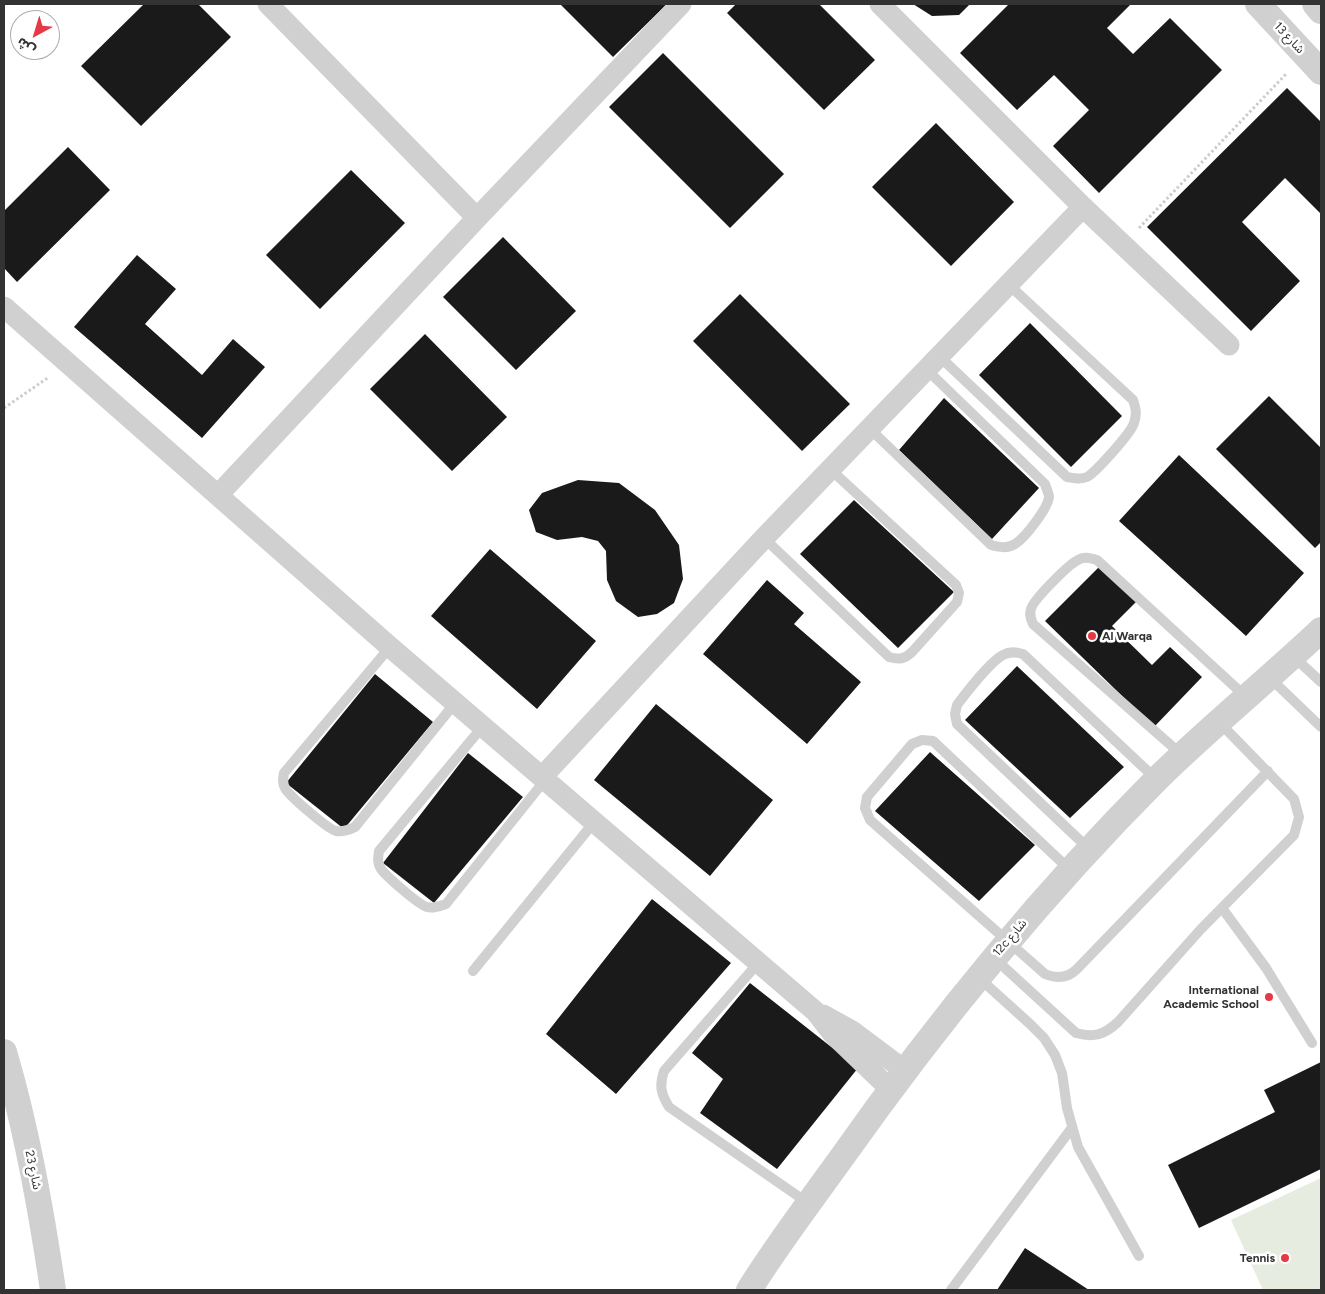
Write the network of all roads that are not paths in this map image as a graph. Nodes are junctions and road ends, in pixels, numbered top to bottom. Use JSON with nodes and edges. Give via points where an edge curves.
{"nodes":[{"id":1,"x":268,"y":4,"type":"edge"},
{"id":2,"x":681,"y":4,"type":"edge"},
{"id":3,"x":880,"y":4,"type":"edge"},
{"id":4,"x":1258,"y":4,"type":"edge"},
{"id":5,"x":1314,"y":4,"type":"edge"},
{"id":6,"x":1321,"y":11,"type":"edge"},
{"id":7,"x":1313,"y":63,"type":"edge"},
{"id":8,"x":1083,"y":207,"type":"junction"},
{"id":9,"x":477,"y":218,"type":"junction"},
{"id":10,"x":1008,"y":284,"type":"junction"},
{"id":11,"x":4,"y":307,"type":"edge"},
{"id":12,"x":1229,"y":345,"type":"dead end"},
{"id":13,"x":932,"y":363,"type":"junction"},
{"id":14,"x":869,"y":428,"type":"junction"},
{"id":15,"x":830,"y":469,"type":"junction"},
{"id":16,"x":218,"y":495,"type":"junction"},
{"id":17,"x":764,"y":538,"type":"junction"},
{"id":18,"x":1321,"y":630,"type":"edge"},
{"id":19,"x":390,"y":647,"type":"junction"},
{"id":20,"x":1294,"y":656,"type":"junction"},
{"id":21,"x":1270,"y":678,"type":"junction"},
{"id":22,"x":1321,"y":682,"type":"edge"},
{"id":23,"x":1247,"y":698,"type":"junction"},
{"id":24,"x":455,"y":703,"type":"junction"},
{"id":25,"x":1218,"y":721,"type":"junction"},
{"id":26,"x":483,"y":726,"type":"junction"},
{"id":27,"x":1321,"y":727,"type":"edge"},
{"id":28,"x":1182,"y":755,"type":"junction"},
{"id":29,"x":1268,"y":771,"type":"junction"},
{"id":30,"x":543,"y":779,"type":"junction"},
{"id":31,"x":1157,"y":780,"type":"junction"},
{"id":32,"x":595,"y":821,"type":"junction"},
{"id":33,"x":1089,"y":849,"type":"junction"},
{"id":34,"x":1069,"y":869,"type":"junction"},
{"id":35,"x":1222,"y":908,"type":"junction"},
{"id":36,"x":993,"y":958,"type":"junction"},
{"id":37,"x":759,"y":962,"type":"junction"},
{"id":38,"x":473,"y":971,"type":"dead end"},
{"id":39,"x":1312,"y":1043,"type":"dead end"},
{"id":40,"x":4,"y":1052,"type":"edge"},
{"id":41,"x":897,"y":1080,"type":"junction"},
{"id":42,"x":1072,"y":1129,"type":"junction"},
{"id":43,"x":809,"y":1204,"type":"junction"},
{"id":44,"x":1139,"y":1256,"type":"dead end"},
{"id":45,"x":52,"y":1290,"type":"edge"},
{"id":46,"x":749,"y":1290,"type":"edge"},
{"id":47,"x":951,"y":1290,"type":"edge"}],
"edges":[{"from":1,"to":9,"type":"street"},
{"from":2,"to":9,"type":"street"},
{"from":3,"to":8,"type":"street"},
{"from":4,"to":7,"type":"street","name":"شارع 13"},
{"from":5,"to":6,"type":"street"},
{"from":8,"to":10,"type":"street"},
{"from":8,"to":12,"type":"street"},
{"from":9,"to":16,"type":"street"},
{"from":10,"to":13,"type":"street"},
{"from":10,"to":13,"type":"lane","via":[[1133,400],[1137,412],[1134,426],[1096,468],[1088,476],[1078,479],[1067,477]]},
{"from":11,"to":16,"type":"street"},
{"from":13,"to":14,"type":"street"},
{"from":13,"to":14,"type":"lane","via":[[1045,484],[1049,496],[1046,508],[1022,537],[1014,545],[1003,548],[991,545]]},
{"from":14,"to":15,"type":"street"},
{"from":15,"to":17,"type":"street"},
{"from":15,"to":17,"type":"lane","via":[[956,585],[959,593],[957,602],[912,652],[898,660],[889,657]]},
{"from":16,"to":19,"type":"street"},
{"from":17,"to":30,"type":"street"},
{"from":18,"to":20,"type":"street","name":"12c شارع"},
{"from":19,"to":24,"type":"street"},
{"from":19,"to":24,"type":"lane","via":[[284,773],[285,790],[334,830],[346,832],[355,827]]},
{"from":20,"to":21,"type":"street","name":"12c شارع"},
{"from":20,"to":22,"type":"lane"},
{"from":21,"to":23,"type":"street","name":"12c شارع"},
{"from":21,"to":27,"type":"lane"},
{"from":23,"to":25,"type":"street","name":"12c شارع"},
{"from":23,"to":28,"type":"lane","via":[[1097,560],[1086,557],[1072,564],[1031,607],[1033,624]]},
{"from":24,"to":26,"type":"street"},
{"from":25,"to":28,"type":"street","name":"12c شارع"},
{"from":25,"to":29,"type":"lane"},
{"from":26,"to":30,"type":"street"},
{"from":26,"to":30,"type":"lane","via":[[379,850],[377,861],[388,876],[426,907],[437,908],[446,904]]},
{"from":28,"to":31,"type":"street","name":"12c شارع"},
{"from":29,"to":35,"type":"lane","via":[[1294,799],[1299,817],[1294,835]]},
{"from":29,"to":36,"type":"lane","via":[[1072,974],[1059,977]]},
{"from":30,"to":32,"type":"street"},
{"from":31,"to":33,"type":"street","name":"12c شارع"},
{"from":31,"to":33,"type":"lane","via":[[1027,657],[1012,652],[994,662],[957,705],[957,724]]},
{"from":32,"to":37,"type":"street"},
{"from":32,"to":38,"type":"lane"},
{"from":33,"to":34,"type":"street","name":"12c شارع"},
{"from":34,"to":36,"type":"street","name":"12c شارع"},
{"from":34,"to":36,"type":"lane","via":[[942,747],[933,741],[922,740],[904,751],[867,796],[870,820]]},
{"from":35,"to":36,"type":"lane","via":[[1118,1022],[1106,1033],[1091,1037],[1076,1034]]},
{"from":35,"to":39,"type":"lane","via":[[1266,968]]},
{"from":36,"to":41,"type":"street","name":"12c شارع"},
{"from":36,"to":42,"type":"lane","via":[[1055,1055],[1062,1073]]},
{"from":37,"to":41,"type":"street","via":[[816,1012],[838,1039]]},
{"from":37,"to":43,"type":"lane","via":[[664,1071],[660,1083],[662,1096],[669,1107]]},
{"from":40,"to":45,"type":"street","name":"شارع 23","via":[[37,1190]]},
{"from":41,"to":43,"type":"street","name":"12c شارع"},
{"from":42,"to":44,"type":"lane","via":[[1078,1147]]},
{"from":42,"to":47,"type":"lane"},
{"from":43,"to":46,"type":"street","name":"12c شارع"}]}
